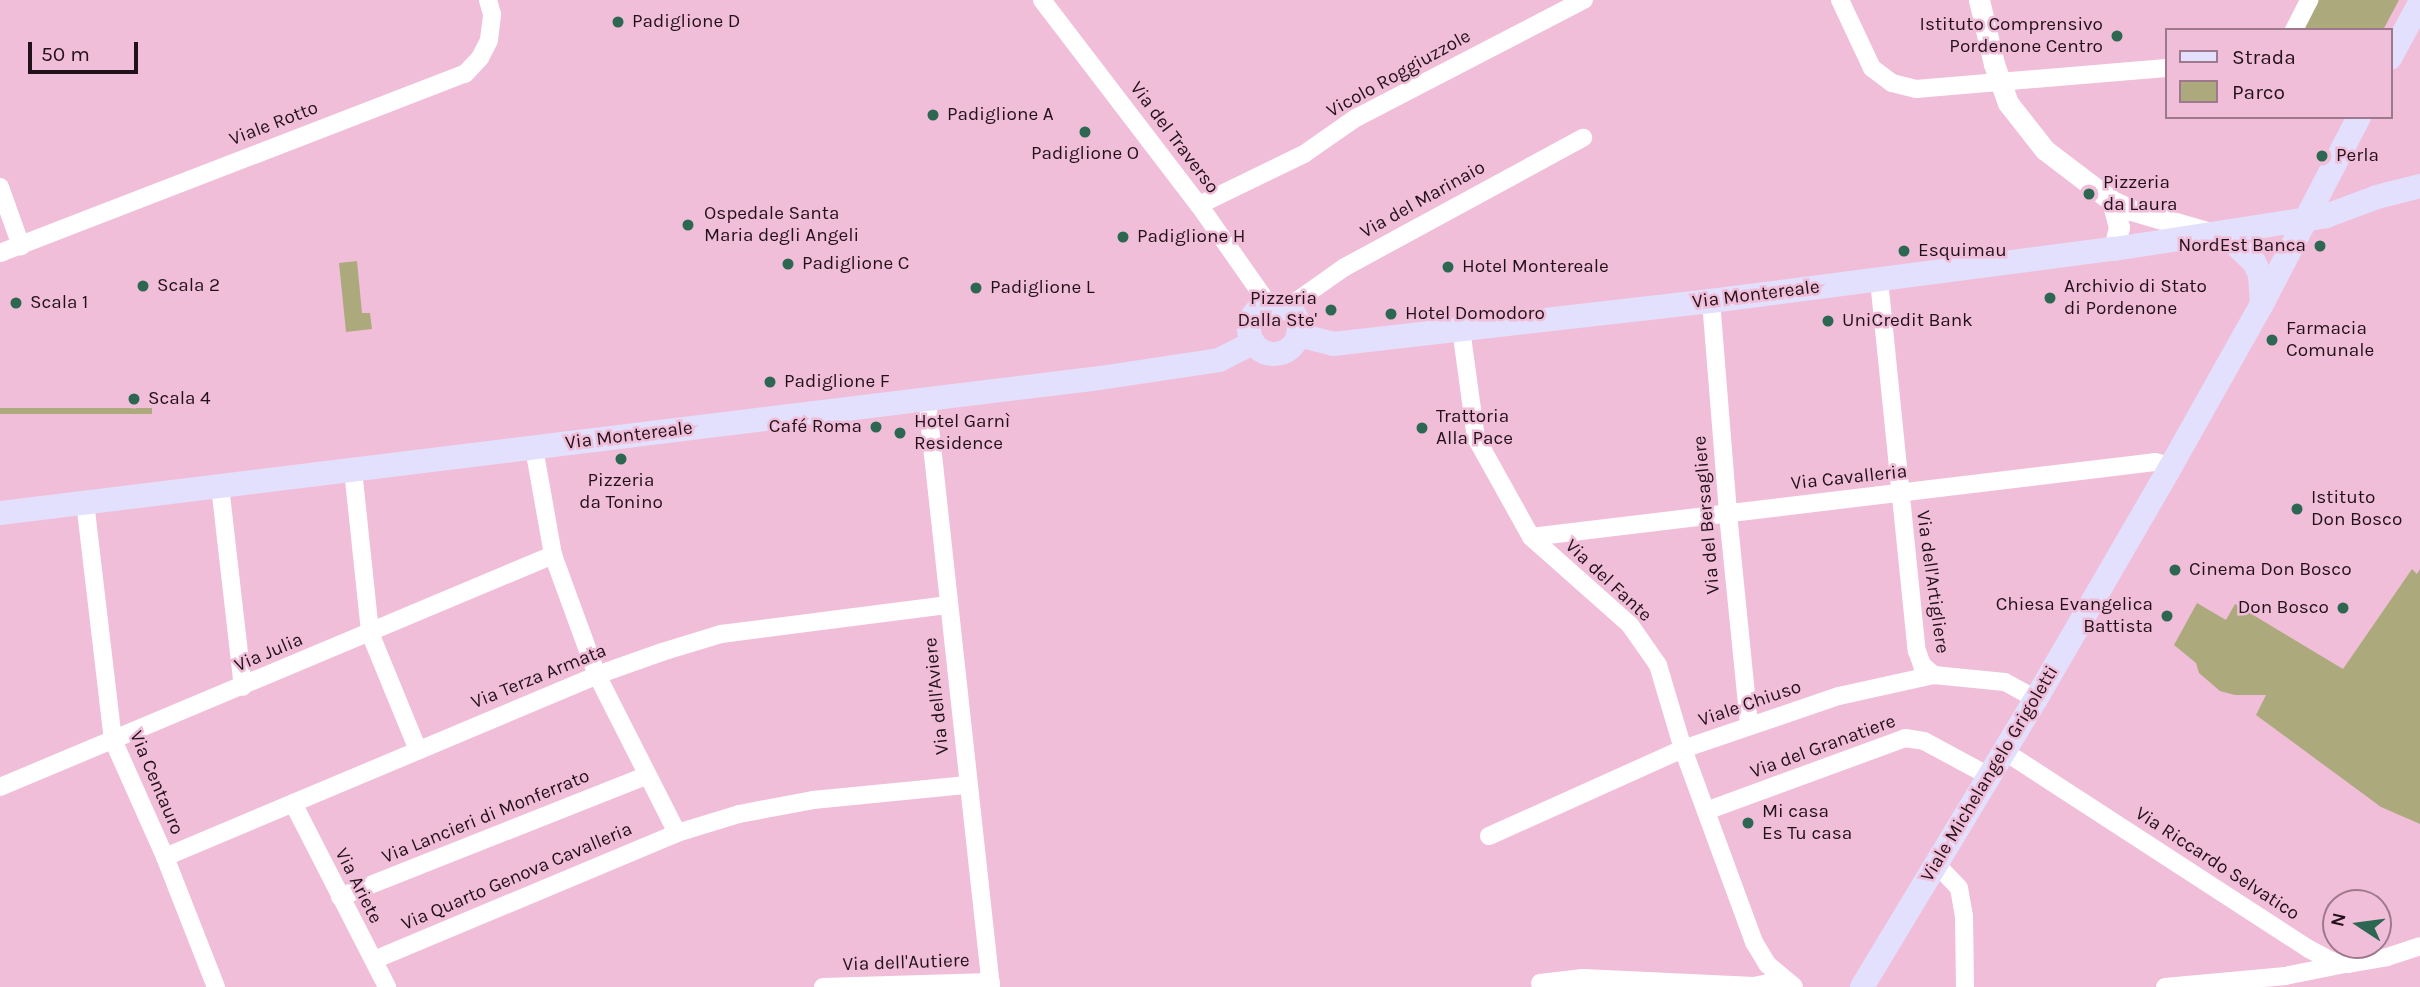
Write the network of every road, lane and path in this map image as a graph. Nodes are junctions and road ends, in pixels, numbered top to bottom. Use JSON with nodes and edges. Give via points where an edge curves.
{"nodes":[{"id":1,"x":488,"y":0,"type":"edge"},
{"id":2,"x":1042,"y":0,"type":"edge"},
{"id":3,"x":1584,"y":0,"type":"edge"},
{"id":4,"x":1840,"y":0,"type":"edge"},
{"id":5,"x":1979,"y":0,"type":"edge"},
{"id":6,"x":2309,"y":0,"type":"edge"},
{"id":7,"x":2420,"y":3,"type":"edge"},
{"id":8,"x":2295,"y":28,"type":"edge"},
{"id":9,"x":2392,"y":54,"type":"edge"},
{"id":10,"x":2164,"y":68,"type":"edge"},
{"id":11,"x":2000,"y":84,"type":"junction"},
{"id":12,"x":2358,"y":119,"type":"edge"},
{"id":13,"x":1583,"y":138,"type":"dead end"},
{"id":14,"x":2420,"y":186,"type":"edge"},
{"id":15,"x":0,"y":187,"type":"edge"},
{"id":16,"x":1199,"y":205,"type":"junction"},
{"id":17,"x":2122,"y":206,"type":"junction"},
{"id":18,"x":2303,"y":220,"type":"junction"},
{"id":19,"x":2214,"y":235,"type":"junction"},
{"id":20,"x":21,"y":246,"type":"junction"},
{"id":21,"x":2125,"y":247,"type":"junction"},
{"id":22,"x":0,"y":253,"type":"edge"},
{"id":23,"x":1879,"y":280,"type":"junction"},
{"id":24,"x":1711,"y":301,"type":"junction"},
{"id":25,"x":2262,"y":304,"type":"junction"},
{"id":26,"x":1279,"y":307,"type":"junction"},
{"id":27,"x":1461,"y":329,"type":"junction"},
{"id":28,"x":1298,"y":335,"type":"junction"},
{"id":29,"x":1253,"y":343,"type":"junction"},
{"id":30,"x":927,"y":400,"type":"junction"},
{"id":31,"x":534,"y":448,"type":"junction"},
{"id":32,"x":2171,"y":466,"type":"junction"},
{"id":33,"x":353,"y":470,"type":"junction"},
{"id":34,"x":220,"y":486,"type":"junction"},
{"id":35,"x":1899,"y":495,"type":"junction"},
{"id":36,"x":85,"y":502,"type":"junction"},
{"id":37,"x":0,"y":513,"type":"edge"},
{"id":38,"x":1728,"y":514,"type":"junction"},
{"id":39,"x":1531,"y":537,"type":"junction"},
{"id":40,"x":553,"y":555,"type":"junction"},
{"id":41,"x":948,"y":604,"type":"junction"},
{"id":42,"x":370,"y":634,"type":"junction"},
{"id":43,"x":597,"y":675,"type":"junction"},
{"id":44,"x":1934,"y":675,"type":"junction"},
{"id":45,"x":243,"y":687,"type":"junction"},
{"id":46,"x":2036,"y":699,"type":"junction"},
{"id":47,"x":1749,"y":724,"type":"junction"},
{"id":48,"x":113,"y":740,"type":"junction"},
{"id":49,"x":1683,"y":749,"type":"junction"},
{"id":50,"x":418,"y":750,"type":"junction"},
{"id":51,"x":2004,"y":751,"type":"junction"},
{"id":52,"x":646,"y":776,"type":"junction"},
{"id":53,"x":1989,"y":776,"type":"junction"},
{"id":54,"x":967,"y":785,"type":"junction"},
{"id":55,"x":0,"y":787,"type":"edge"},
{"id":56,"x":293,"y":803,"type":"junction"},
{"id":57,"x":1706,"y":811,"type":"junction"},
{"id":58,"x":677,"y":833,"type":"junction"},
{"id":59,"x":1489,"y":836,"type":"dead end"},
{"id":60,"x":165,"y":857,"type":"junction"},
{"id":61,"x":1936,"y":864,"type":"junction"},
{"id":62,"x":340,"y":897,"type":"junction"},
{"id":63,"x":2420,"y":946,"type":"edge"},
{"id":64,"x":374,"y":960,"type":"junction"},
{"id":65,"x":2348,"y":964,"type":"junction"},
{"id":66,"x":1540,"y":983,"type":"dead end"},
{"id":67,"x":1788,"y":983,"type":"edge"},
{"id":68,"x":991,"y":984,"type":"edge"},
{"id":69,"x":216,"y":987,"type":"edge"},
{"id":70,"x":387,"y":987,"type":"edge"},
{"id":71,"x":823,"y":987,"type":"edge"},
{"id":72,"x":1862,"y":987,"type":"edge"},
{"id":73,"x":1965,"y":987,"type":"edge"},
{"id":74,"x":2165,"y":987,"type":"edge"}],
"edges":[{"from":1,"to":20,"type":"street","name":"Viale Rotto","via":[[492,14],[489,40],[465,74]]},
{"from":2,"to":16,"type":"street","name":"Via del Traverso"},
{"from":3,"to":16,"type":"street","name":"Vicolo Roggiuzzole"},
{"from":4,"to":11,"type":"street","via":[[1872,68],[1892,83],[1916,89]]},
{"from":5,"to":11,"type":"street"},
{"from":6,"to":8,"type":"street"},
{"from":7,"to":9,"type":"main road"},
{"from":10,"to":11,"type":"street"},
{"from":11,"to":17,"type":"street","via":[[2016,117],[2045,150]]},
{"from":12,"to":18,"type":"main road","name":"Viale Michelangelo Grigoletti"},
{"from":13,"to":26,"type":"street","name":"Via del Marinaio"},
{"from":14,"to":18,"type":"main road","name":"Via Montereale"},
{"from":15,"to":20,"type":"street"},
{"from":16,"to":26,"type":"street","name":"Via del Traverso"},
{"from":17,"to":19,"type":"street"},
{"from":17,"to":21,"type":"street","via":[[2119,227]]},
{"from":18,"to":19,"type":"main road","name":"Via Montereale"},
{"from":18,"to":25,"type":"main road","name":"Viale Michelangelo Grigoletti"},
{"from":19,"to":21,"type":"main road","name":"Via Montereale"},
{"from":19,"to":25,"type":"main road","via":[[2232,242],[2254,262]]},
{"from":20,"to":22,"type":"street","name":"Viale Rotto"},
{"from":21,"to":23,"type":"main road","name":"Via Montereale"},
{"from":23,"to":24,"type":"main road","name":"Via Montereale"},
{"from":23,"to":35,"type":"street","name":"Via dell'Artigliere"},
{"from":24,"to":27,"type":"main road","name":"Via Montereale"},
{"from":24,"to":38,"type":"street","name":"Via del Bersagliere"},
{"from":25,"to":32,"type":"main road","name":"Viale Michelangelo Grigoletti"},
{"from":26,"to":28,"type":"main road","via":[[1297,321]]},
{"from":26,"to":29,"type":"main road","via":[[1261,307],[1251,320]]},
{"from":27,"to":28,"type":"main road","name":"Via Montereale","via":[[1333,344]]},
{"from":27,"to":39,"type":"street","name":"Via del Fante","via":[[1476,438]]},
{"from":28,"to":29,"type":"main road","via":[[1289,349],[1274,354]]},
{"from":29,"to":30,"type":"main road","name":"Via Montereale","via":[[1219,360]]},
{"from":30,"to":31,"type":"main road","name":"Via Montereale"},
{"from":30,"to":41,"type":"street","name":"Via dell'Aviere"},
{"from":31,"to":33,"type":"main road","name":"Via Montereale"},
{"from":31,"to":40,"type":"street"},
{"from":32,"to":35,"type":"street","name":"Via Cavalleria","via":[[2155,462]]},
{"from":32,"to":46,"type":"main road","name":"Viale Michelangelo Grigoletti"},
{"from":33,"to":34,"type":"main road","name":"Via Montereale"},
{"from":33,"to":42,"type":"street"},
{"from":34,"to":36,"type":"main road","name":"Via Montereale"},
{"from":34,"to":45,"type":"street"},
{"from":35,"to":38,"type":"street","name":"Via Cavalleria"},
{"from":35,"to":44,"type":"street","name":"Via dell'Artigliere","via":[[1917,651]]},
{"from":36,"to":37,"type":"main road","name":"Via Montereale"},
{"from":36,"to":48,"type":"street","name":"Via Centauro"},
{"from":38,"to":39,"type":"street","name":"Via Cavalleria"},
{"from":38,"to":47,"type":"street","name":"Via del Bersagliere"},
{"from":39,"to":49,"type":"street","name":"Via del Fante","via":[[1630,625],[1658,665]]},
{"from":40,"to":42,"type":"street","name":"Via Julia"},
{"from":40,"to":43,"type":"street"},
{"from":41,"to":43,"type":"street","name":"Via Terza Armata","via":[[721,634]]},
{"from":41,"to":54,"type":"street","name":"Via dell'Aviere"},
{"from":42,"to":45,"type":"street","name":"Via Julia"},
{"from":42,"to":50,"type":"street"},
{"from":43,"to":50,"type":"street","name":"Via Terza Armata"},
{"from":43,"to":52,"type":"street"},
{"from":44,"to":46,"type":"street","name":"Viale Chiuso","via":[[2005,682]]},
{"from":44,"to":47,"type":"street","name":"Viale Chiuso","via":[[1839,696]]},
{"from":45,"to":48,"type":"street","name":"Via Julia"},
{"from":46,"to":51,"type":"main road","name":"Viale Michelangelo Grigoletti"},
{"from":47,"to":49,"type":"street","name":"Viale Chiuso"},
{"from":48,"to":55,"type":"street","name":"Via Julia"},
{"from":48,"to":60,"type":"street","name":"Via Centauro"},
{"from":49,"to":57,"type":"street","name":"Via del Fante"},
{"from":49,"to":59,"type":"street","name":"Viale Chiuso"},
{"from":50,"to":56,"type":"street","name":"Via Terza Armata"},
{"from":51,"to":53,"type":"main road","name":"Viale Michelangelo Grigoletti"},
{"from":51,"to":65,"type":"street","name":"Via Riccardo Selvatico","via":[[2309,949]]},
{"from":52,"to":58,"type":"street"},
{"from":52,"to":62,"type":"street","name":"Via Lancieri di Monferrato"},
{"from":53,"to":57,"type":"street","name":"Via del Granatiere","via":[[1924,741],[1905,738]]},
{"from":53,"to":61,"type":"main road","name":"Viale Michelangelo Grigoletti"},
{"from":54,"to":58,"type":"street","name":"Via Quarto Genova Cavalleria","via":[[813,800],[738,814]]},
{"from":54,"to":68,"type":"street","name":"Via dell'Aviere"},
{"from":56,"to":60,"type":"street","name":"Via Terza Armata"},
{"from":56,"to":62,"type":"street","name":"Via Ariete"},
{"from":57,"to":67,"type":"street","name":"Via del Fante","via":[[1755,942],[1767,964]]},
{"from":58,"to":64,"type":"street","name":"Via Quarto Genova Cavalleria"},
{"from":60,"to":69,"type":"street","name":"Via Centauro"},
{"from":61,"to":72,"type":"main road","name":"Viale Michelangelo Grigoletti"},
{"from":61,"to":73,"type":"street","via":[[1959,888]]},
{"from":62,"to":64,"type":"street","name":"Via Ariete"},
{"from":63,"to":65,"type":"street"},
{"from":64,"to":70,"type":"street","name":"Via Ariete"},
{"from":65,"to":74,"type":"street","via":[[2285,976]]},
{"from":66,"to":67,"type":"street","name":"Via del Fante","via":[[1583,978]]},
{"from":68,"to":71,"type":"street","name":"Via dell'Autiere"}]}
